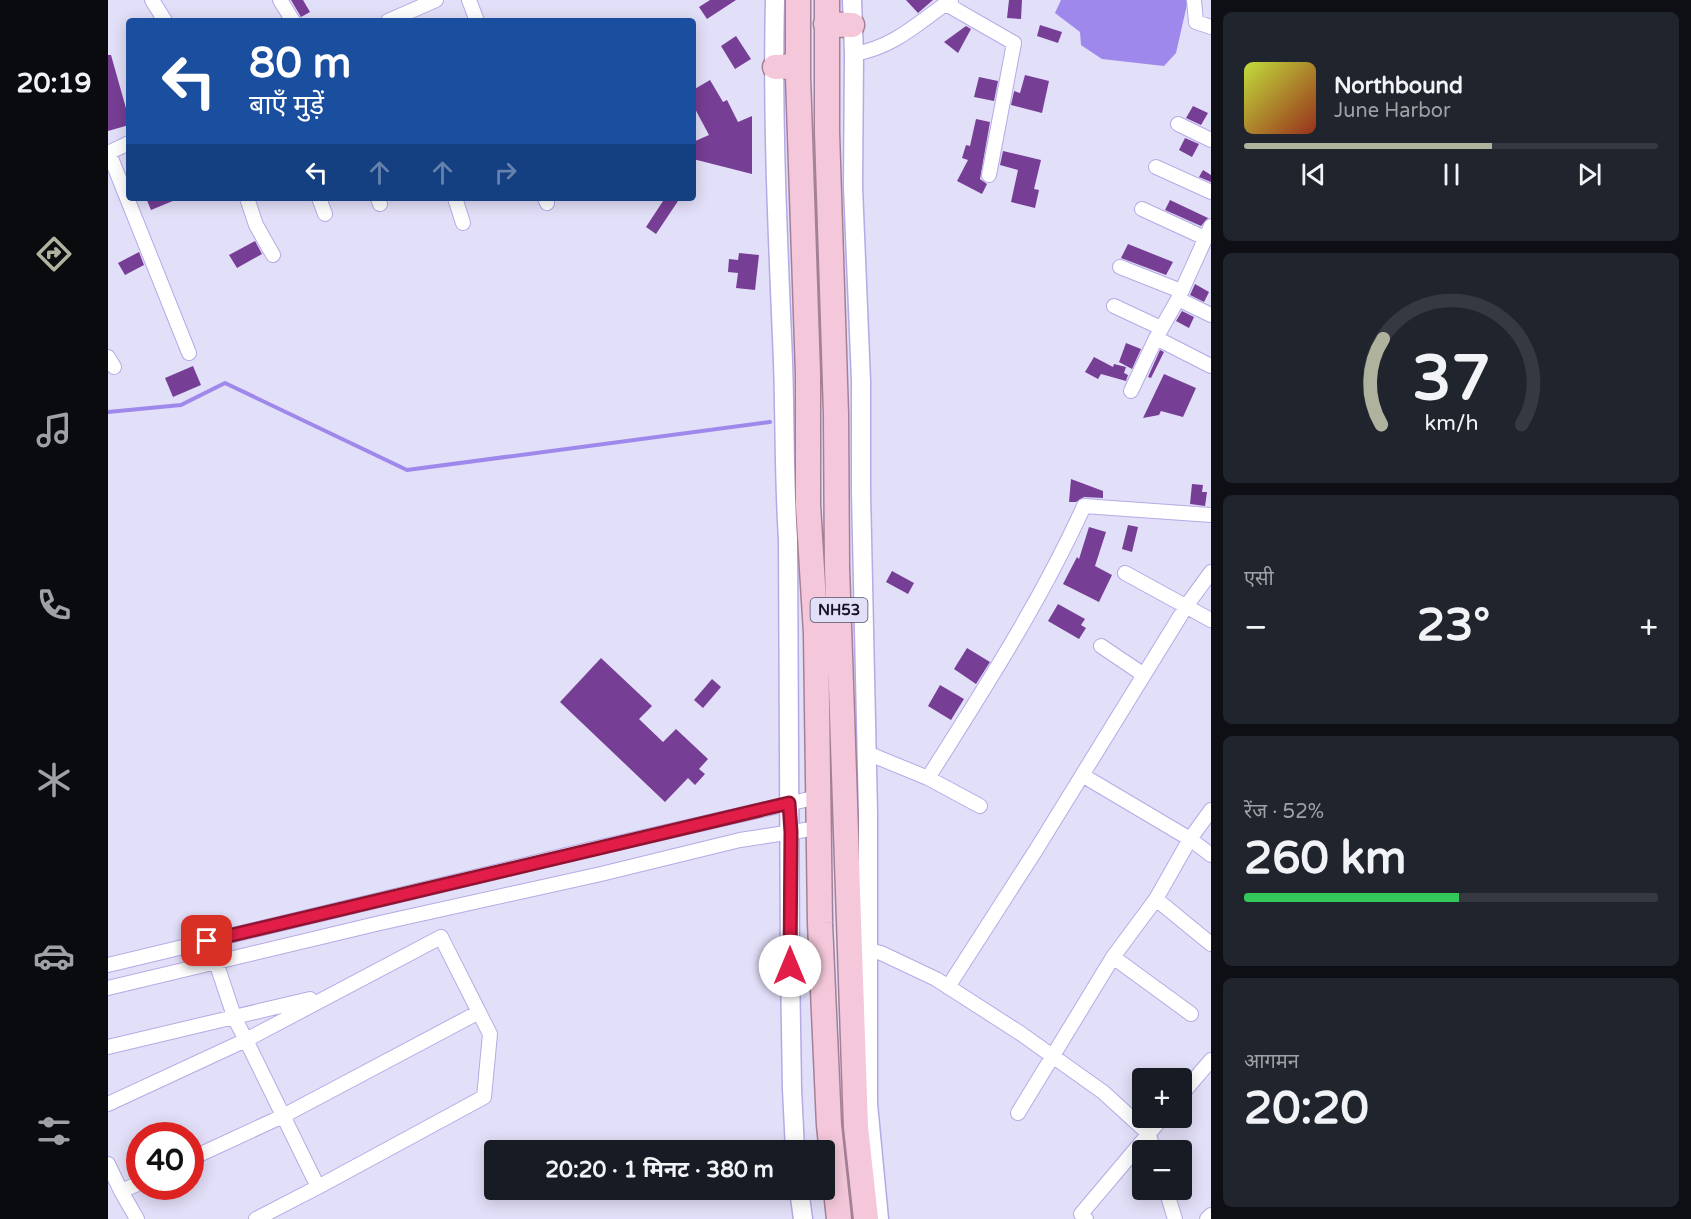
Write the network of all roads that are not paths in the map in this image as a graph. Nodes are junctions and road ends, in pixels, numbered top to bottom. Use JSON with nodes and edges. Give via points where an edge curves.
{"nodes":[{"id":1,"x":152,"y":0,"type":"edge"},
{"id":2,"x":280,"y":0,"type":"edge"},
{"id":3,"x":436,"y":0,"type":"edge"},
{"id":4,"x":469,"y":0,"type":"edge"},
{"id":5,"x":775,"y":0,"type":"edge"},
{"id":6,"x":798,"y":0,"type":"edge"},
{"id":7,"x":827,"y":0,"type":"edge"},
{"id":8,"x":852,"y":0,"type":"edge"},
{"id":9,"x":1194,"y":0,"type":"edge"},
{"id":10,"x":949,"y":2,"type":"edge"},
{"id":11,"x":163,"y":18,"type":"edge"},
{"id":12,"x":291,"y":18,"type":"edge"},
{"id":13,"x":396,"y":18,"type":"edge"},
{"id":14,"x":476,"y":18,"type":"edge"},
{"id":15,"x":826,"y":24,"type":"junction"},
{"id":16,"x":852,"y":25,"type":"junction"},
{"id":17,"x":1211,"y":27,"type":"edge"},
{"id":18,"x":854,"y":54,"type":"junction"},
{"id":19,"x":786,"y":67,"type":"junction"},
{"id":20,"x":1178,"y":124,"type":"dead end"},
{"id":21,"x":1211,"y":140,"type":"edge"},
{"id":22,"x":126,"y":144,"type":"edge"},
{"id":23,"x":108,"y":153,"type":"edge"},
{"id":24,"x":1156,"y":167,"type":"dead end"},
{"id":25,"x":989,"y":175,"type":"dead end"},
{"id":26,"x":1211,"y":192,"type":"edge"},
{"id":27,"x":126,"y":197,"type":"edge"},
{"id":28,"x":127,"y":201,"type":"edge"},
{"id":29,"x":248,"y":201,"type":"edge"},
{"id":30,"x":321,"y":201,"type":"edge"},
{"id":31,"x":456,"y":201,"type":"edge"},
{"id":32,"x":1142,"y":209,"type":"dead end"},
{"id":33,"x":325,"y":214,"type":"dead end"},
{"id":34,"x":462,"y":223,"type":"dead end"},
{"id":35,"x":1208,"y":232,"type":"edge"},
{"id":36,"x":273,"y":255,"type":"dead end"},
{"id":37,"x":1120,"y":267,"type":"dead end"},
{"id":38,"x":1179,"y":295,"type":"junction"},
{"id":39,"x":1114,"y":306,"type":"dead end"},
{"id":40,"x":1211,"y":315,"type":"edge"},
{"id":41,"x":1159,"y":333,"type":"junction"},
{"id":42,"x":189,"y":353,"type":"dead end"},
{"id":43,"x":1211,"y":366,"type":"edge"},
{"id":44,"x":1131,"y":392,"type":"dead end"},
{"id":45,"x":1211,"y":515,"type":"edge"},
{"id":46,"x":1211,"y":572,"type":"edge"},
{"id":47,"x":1125,"y":573,"type":"dead end"},
{"id":48,"x":1187,"y":605,"type":"junction"},
{"id":49,"x":1211,"y":620,"type":"edge"},
{"id":50,"x":1101,"y":646,"type":"dead end"},
{"id":51,"x":1144,"y":675,"type":"junction"},
{"id":52,"x":867,"y":753,"type":"junction"},
{"id":53,"x":1082,"y":775,"type":"junction"},
{"id":54,"x":928,"y":778,"type":"junction"},
{"id":55,"x":818,"y":797,"type":"junction"},
{"id":56,"x":789,"y":803,"type":"junction"},
{"id":57,"x":980,"y":806,"type":"dead end"},
{"id":58,"x":1211,"y":810,"type":"edge"},
{"id":59,"x":818,"y":828,"type":"junction"},
{"id":60,"x":791,"y":832,"type":"junction"},
{"id":61,"x":1190,"y":839,"type":"junction"},
{"id":62,"x":1211,"y":855,"type":"edge"},
{"id":63,"x":1156,"y":899,"type":"junction"},
{"id":64,"x":1211,"y":944,"type":"edge"},
{"id":65,"x":868,"y":950,"type":"junction"},
{"id":66,"x":1113,"y":957,"type":"junction"},
{"id":67,"x":216,"y":962,"type":"junction"},
{"id":68,"x":108,"y":965,"type":"edge"},
{"id":69,"x":948,"y":987,"type":"junction"},
{"id":70,"x":108,"y":988,"type":"edge"},
{"id":71,"x":334,"y":993,"type":"junction"},
{"id":72,"x":479,"y":1012,"type":"junction"},
{"id":73,"x":1191,"y":1014,"type":"dead end"},
{"id":74,"x":235,"y":1019,"type":"junction"},
{"id":75,"x":246,"y":1040,"type":"junction"},
{"id":76,"x":108,"y":1047,"type":"edge"},
{"id":77,"x":1053,"y":1056,"type":"junction"},
{"id":78,"x":1211,"y":1060,"type":"edge"},
{"id":79,"x":1192,"y":1082,"type":"edge"},
{"id":80,"x":108,"y":1104,"type":"edge"},
{"id":81,"x":1018,"y":1113,"type":"dead end"},
{"id":82,"x":283,"y":1116,"type":"junction"},
{"id":83,"x":1153,"y":1128,"type":"edge"},
{"id":84,"x":1148,"y":1133,"type":"junction"},
{"id":85,"x":795,"y":1140,"type":"edge"},
{"id":86,"x":1150,"y":1140,"type":"edge"},
{"id":87,"x":204,"y":1153,"type":"edge"},
{"id":88,"x":108,"y":1164,"type":"edge"},
{"id":89,"x":318,"y":1187,"type":"junction"},
{"id":90,"x":126,"y":1189,"type":"edge"},
{"id":91,"x":122,"y":1191,"type":"junction"},
{"id":92,"x":800,"y":1200,"type":"edge"},
{"id":93,"x":1170,"y":1200,"type":"edge"},
{"id":94,"x":1211,"y":1215,"type":"edge"},
{"id":95,"x":137,"y":1219,"type":"edge"},
{"id":96,"x":256,"y":1219,"type":"edge"},
{"id":97,"x":803,"y":1219,"type":"edge"},
{"id":98,"x":839,"y":1219,"type":"edge"},
{"id":99,"x":866,"y":1219,"type":"edge"},
{"id":100,"x":879,"y":1219,"type":"edge"},
{"id":101,"x":1086,"y":1219,"type":"edge"},
{"id":102,"x":1175,"y":1219,"type":"edge"},
{"id":103,"x":1207,"y":1219,"type":"edge"}],
"edges":[{"from":1,"to":11,"type":"street"},
{"from":2,"to":12,"type":"street"},
{"from":3,"to":13,"type":"street"},
{"from":4,"to":14,"type":"street"},
{"from":5,"to":19,"type":"street"},
{"from":6,"to":19,"type":"highway","number":"NH53"},
{"from":7,"to":15,"type":"highway","number":"NH53"},
{"from":8,"to":16,"type":"street"},
{"from":9,"to":17,"type":"street","via":[[1196,22]]},
{"from":10,"to":18,"type":"street","via":[[904,35],[873,51]]},
{"from":10,"to":25,"type":"street","via":[[1014,43]]},
{"from":15,"to":16,"type":"highway"},
{"from":15,"to":99,"type":"highway","number":"NH53","via":[[837,567],[852,1025],[856,1127]]},
{"from":16,"to":18,"type":"street"},
{"from":18,"to":52,"type":"street","via":[[853,187],[861,381]]},
{"from":19,"to":55,"type":"highway","number":"NH53","via":[[808,374],[808,505],[816,633]]},
{"from":19,"to":56,"type":"street","via":[[776,179],[788,539]]},
{"from":20,"to":21,"type":"street"},
{"from":22,"to":23,"type":"street"},
{"from":23,"to":27,"type":"street"},
{"from":24,"to":26,"type":"street"},
{"from":28,"to":42,"type":"street"},
{"from":29,"to":36,"type":"street"},
{"from":30,"to":33,"type":"street"},
{"from":31,"to":34,"type":"street"},
{"from":32,"to":35,"type":"street"},
{"from":35,"to":38,"type":"street"},
{"from":37,"to":38,"type":"street"},
{"from":38,"to":40,"type":"street"},
{"from":38,"to":41,"type":"street"},
{"from":39,"to":41,"type":"street"},
{"from":41,"to":43,"type":"street"},
{"from":41,"to":44,"type":"street"},
{"from":45,"to":54,"type":"street","via":[[1084,506],[1019,631]]},
{"from":46,"to":48,"type":"street"},
{"from":47,"to":48,"type":"street"},
{"from":48,"to":49,"type":"street"},
{"from":48,"to":51,"type":"street"},
{"from":50,"to":51,"type":"street"},
{"from":51,"to":53,"type":"street"},
{"from":52,"to":54,"type":"street"},
{"from":52,"to":65,"type":"street"},
{"from":53,"to":61,"type":"street"},
{"from":53,"to":69,"type":"street"},
{"from":54,"to":57,"type":"street"},
{"from":55,"to":56,"type":"street"},
{"from":55,"to":59,"type":"highway","number":"NH53"},
{"from":56,"to":60,"type":"street"},
{"from":56,"to":68,"type":"street"},
{"from":58,"to":61,"type":"street"},
{"from":59,"to":60,"type":"street"},
{"from":59,"to":98,"type":"highway","number":"NH53","via":[[829,1125]]},
{"from":60,"to":67,"type":"street","via":[[740,840]]},
{"from":60,"to":85,"type":"street"},
{"from":61,"to":62,"type":"street"},
{"from":61,"to":63,"type":"street"},
{"from":63,"to":64,"type":"street"},
{"from":63,"to":66,"type":"street"},
{"from":65,"to":69,"type":"street"},
{"from":65,"to":100,"type":"street","via":[[868,1104]]},
{"from":66,"to":73,"type":"street"},
{"from":66,"to":77,"type":"street"},
{"from":67,"to":70,"type":"street"},
{"from":67,"to":74,"type":"street"},
{"from":69,"to":77,"type":"street"},
{"from":71,"to":72,"type":"street","via":[[441,937]]},
{"from":71,"to":74,"type":"street"},
{"from":71,"to":75,"type":"street"},
{"from":72,"to":82,"type":"street"},
{"from":72,"to":89,"type":"street","via":[[490,1034],[484,1097]]},
{"from":74,"to":75,"type":"street"},
{"from":74,"to":76,"type":"street"},
{"from":75,"to":80,"type":"street"},
{"from":75,"to":82,"type":"street"},
{"from":77,"to":81,"type":"street"},
{"from":77,"to":84,"type":"street","via":[[1103,1092]]},
{"from":78,"to":79,"type":"street"},
{"from":82,"to":87,"type":"street"},
{"from":82,"to":89,"type":"street"},
{"from":83,"to":84,"type":"street"},
{"from":84,"to":86,"type":"street"},
{"from":84,"to":101,"type":"street","via":[[1081,1214]]},
{"from":88,"to":91,"type":"street"},
{"from":89,"to":96,"type":"street"},
{"from":90,"to":91,"type":"street"},
{"from":91,"to":95,"type":"street"},
{"from":92,"to":97,"type":"street"},
{"from":93,"to":102,"type":"street"},
{"from":94,"to":103,"type":"street"}]}
